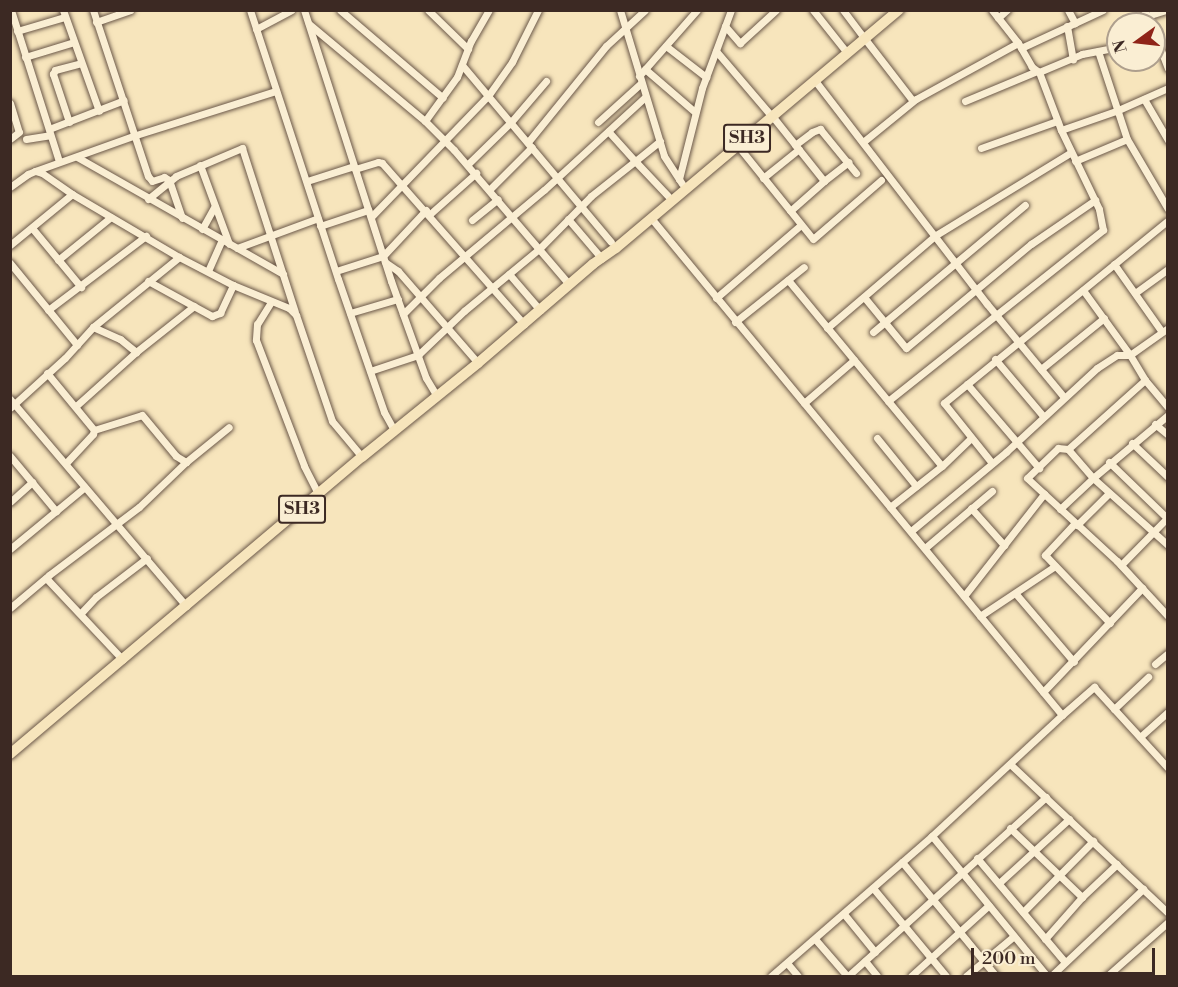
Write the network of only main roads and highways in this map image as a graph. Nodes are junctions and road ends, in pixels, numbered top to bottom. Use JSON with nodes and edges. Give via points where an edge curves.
{"nodes":[{"id":1,"x":890,"y":10,"type":"edge"},
{"id":2,"x":900,"y":10,"type":"edge"},
{"id":3,"x":863,"y":37,"type":"junction"},
{"id":4,"x":771,"y":115,"type":"junction"},
{"id":5,"x":597,"y":259,"type":"junction"},
{"id":6,"x":10,"y":754,"type":"edge"}],
"edges":[{"from":1,"to":3,"type":"main road","number":"SH3"},
{"from":2,"to":3,"type":"main road","number":"SH3"},
{"from":3,"to":4,"type":"main road","number":"SH3","via":[[816,82]]},
{"from":3,"to":4,"type":"main road","number":"SH3","via":[[844,49]]},
{"from":4,"to":5,"type":"main road","number":"SH3"},
{"from":4,"to":5,"type":"main road","number":"SH3","via":[[680,182]]},
{"from":5,"to":6,"type":"main road","number":"SH3"}]}
